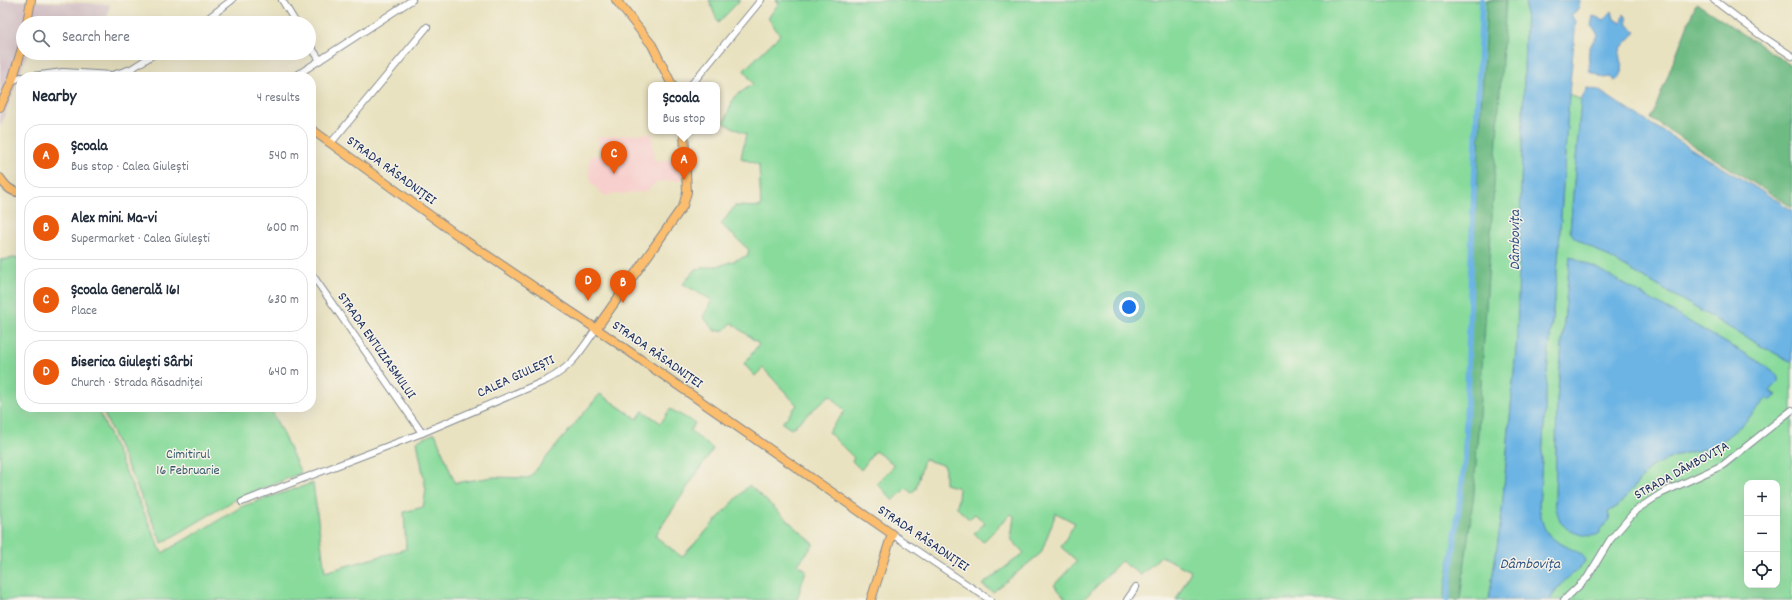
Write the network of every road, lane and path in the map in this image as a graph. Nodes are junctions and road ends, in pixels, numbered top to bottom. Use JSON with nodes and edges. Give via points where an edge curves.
{"nodes":[{"id":1,"x":31,"y":0,"type":"edge"},
{"id":2,"x":232,"y":0,"type":"edge"},
{"id":3,"x":282,"y":0,"type":"edge"},
{"id":4,"x":412,"y":0,"type":"edge"},
{"id":5,"x":616,"y":0,"type":"edge"},
{"id":6,"x":761,"y":0,"type":"edge"},
{"id":7,"x":1714,"y":0,"type":"edge"},
{"id":8,"x":28,"y":16,"type":"edge"},
{"id":9,"x":211,"y":16,"type":"edge"},
{"id":10,"x":292,"y":16,"type":"edge"},
{"id":11,"x":427,"y":27,"type":"dead end"},
{"id":12,"x":316,"y":54,"type":"edge"},
{"id":13,"x":1792,"y":56,"type":"edge"},
{"id":14,"x":18,"y":60,"type":"edge"},
{"id":15,"x":145,"y":60,"type":"edge"},
{"id":16,"x":320,"y":60,"type":"junction"},
{"id":17,"x":122,"y":72,"type":"edge"},
{"id":18,"x":302,"y":72,"type":"edge"},
{"id":19,"x":16,"y":80,"type":"edge"},
{"id":20,"x":12,"y":81,"type":"junction"},
{"id":21,"x":670,"y":82,"type":"edge"},
{"id":22,"x":693,"y":82,"type":"edge"},
{"id":23,"x":0,"y":107,"type":"edge"},
{"id":24,"x":316,"y":132,"type":"edge"},
{"id":25,"x":684,"y":134,"type":"edge"},
{"id":26,"x":331,"y":143,"type":"junction"},
{"id":27,"x":0,"y":178,"type":"edge"},
{"id":28,"x":16,"y":192,"type":"edge"},
{"id":29,"x":316,"y":280,"type":"edge"},
{"id":30,"x":596,"y":329,"type":"junction"},
{"id":31,"x":1792,"y":410,"type":"edge"},
{"id":32,"x":422,"y":432,"type":"junction"},
{"id":33,"x":242,"y":502,"type":"dead end"},
{"id":34,"x":892,"y":534,"type":"junction"},
{"id":35,"x":1136,"y":587,"type":"dead end"},
{"id":36,"x":871,"y":600,"type":"edge"},
{"id":37,"x":990,"y":600,"type":"edge"},
{"id":38,"x":1127,"y":600,"type":"edge"},
{"id":39,"x":1564,"y":600,"type":"edge"}],
"edges":[{"from":1,"to":8,"type":"main road"},
{"from":2,"to":9,"type":"street"},
{"from":3,"to":10,"type":"street"},
{"from":4,"to":16,"type":"street"},
{"from":5,"to":21,"type":"main road","via":[[652,45]]},
{"from":6,"to":22,"type":"street"},
{"from":7,"to":13,"type":"street"},
{"from":11,"to":26,"type":"street"},
{"from":12,"to":16,"type":"street"},
{"from":14,"to":20,"type":"main road"},
{"from":15,"to":17,"type":"street"},
{"from":16,"to":18,"type":"street"},
{"from":19,"to":20,"type":"street"},
{"from":20,"to":23,"type":"main road"},
{"from":24,"to":26,"type":"main road","name":"STRADA RĂSADNIȚEI"},
{"from":25,"to":30,"type":"main road","name":"CALEA GIULEȘTI","via":[[687,192],[683,206]]},
{"from":26,"to":30,"type":"main road","name":"STRADA RĂSADNIȚEI","via":[[460,237]]},
{"from":27,"to":28,"type":"main road","via":[[8,188]]},
{"from":29,"to":32,"type":"street","name":"STRADA ENTUZIASMULUI"},
{"from":30,"to":32,"type":"street","name":"CALEA GIULEȘTI","via":[[574,361],[558,375]]},
{"from":30,"to":34,"type":"main road","name":"STRADA RĂSADNIȚEI"},
{"from":31,"to":39,"type":"street","name":"STRADA DÂMBOVIȚA","via":[[1723,465],[1662,493],[1636,510],[1610,540],[1587,578]]},
{"from":32,"to":33,"type":"street","name":"CALEA GIULEȘTI"},
{"from":34,"to":36,"type":"main road"},
{"from":34,"to":37,"type":"street","name":"STRADA RĂSADNIȚEI"},
{"from":35,"to":38,"type":"street"}]}
